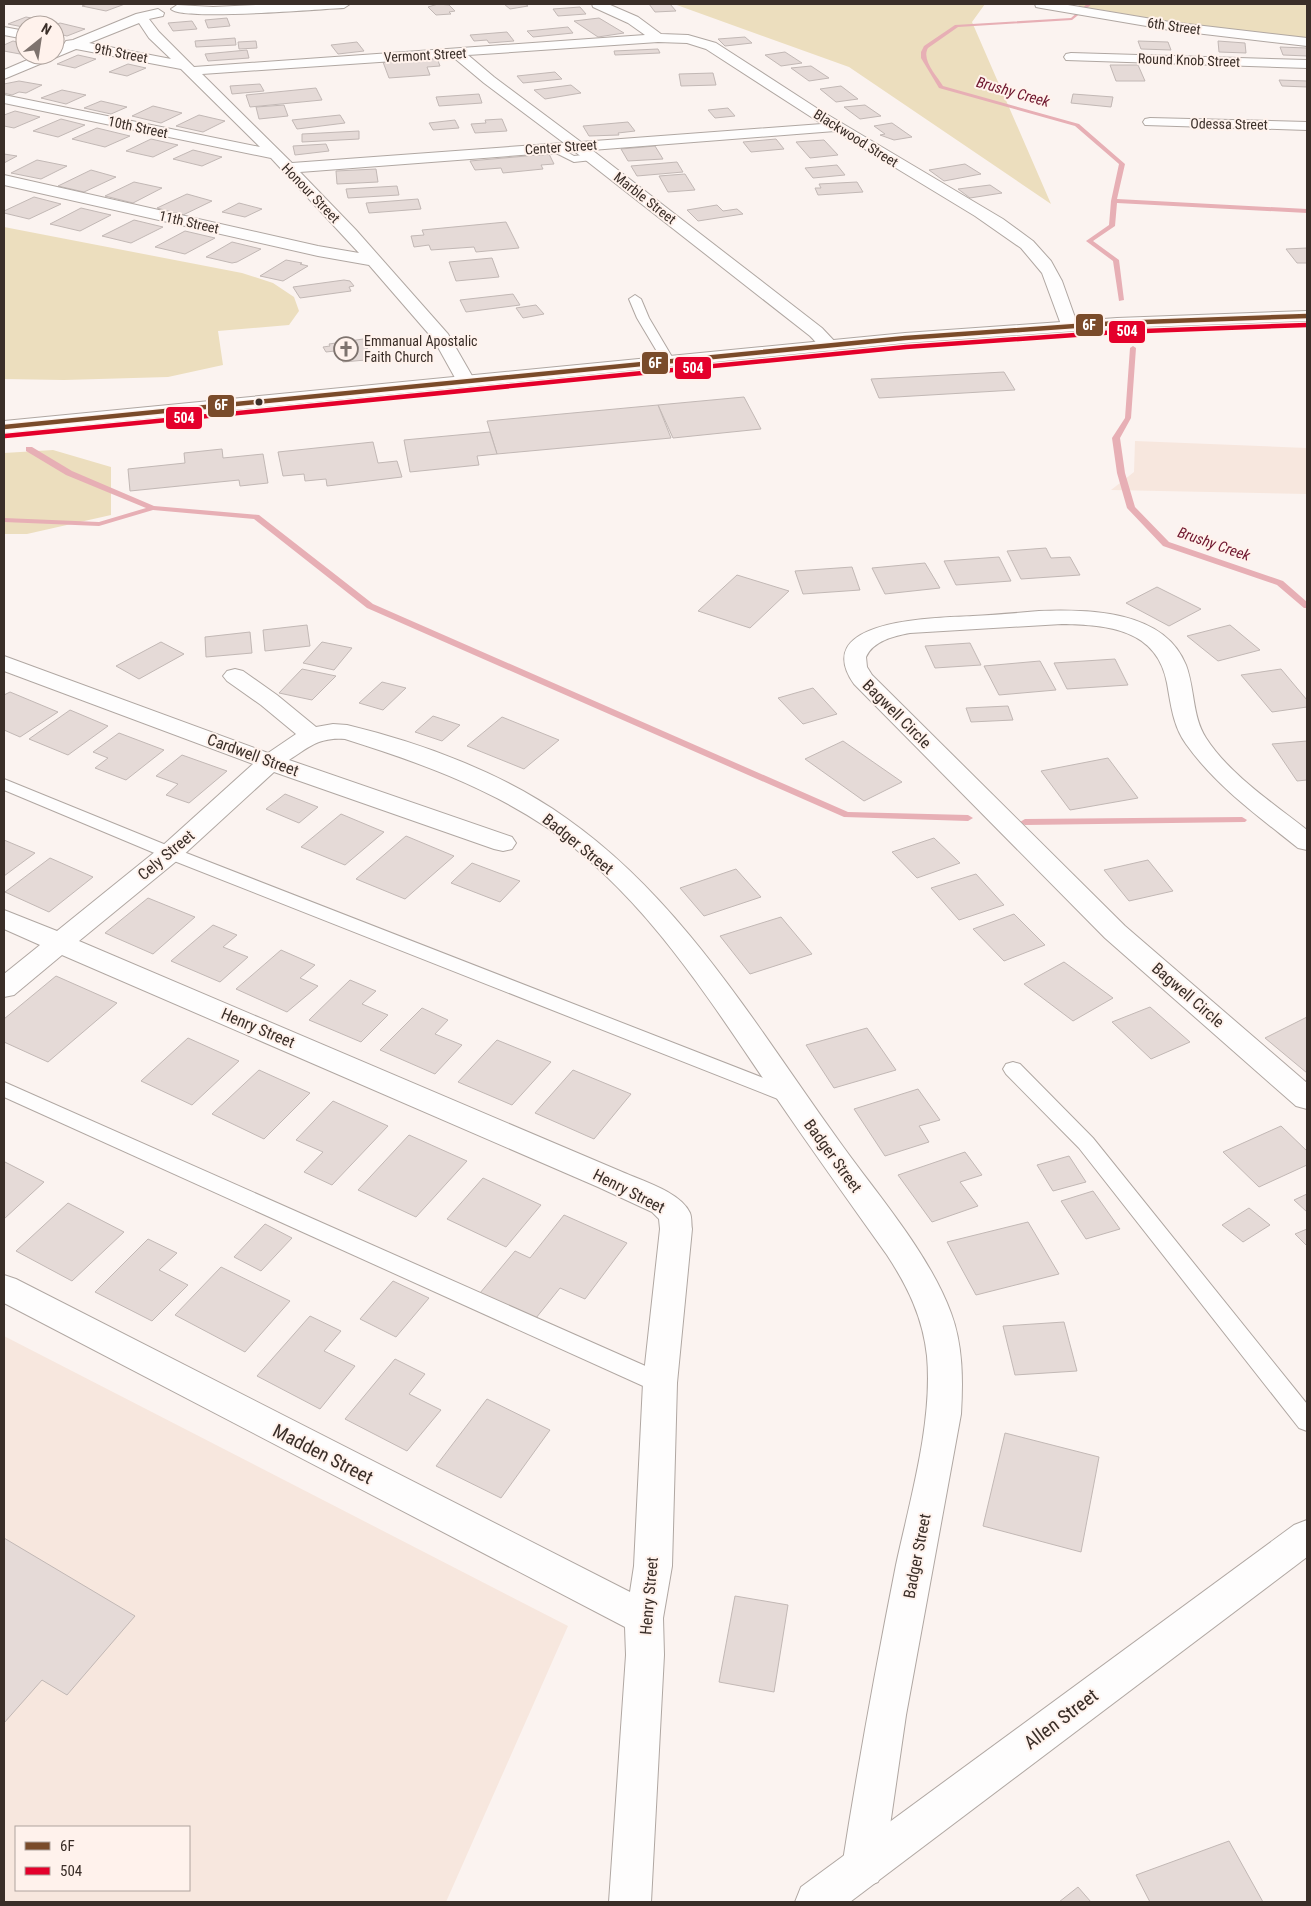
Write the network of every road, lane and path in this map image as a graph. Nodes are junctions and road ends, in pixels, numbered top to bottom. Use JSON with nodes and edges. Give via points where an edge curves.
{"nodes":[{"id":1,"x":344,"y":4,"type":"edge"},
{"id":2,"x":598,"y":4,"type":"edge"},
{"id":3,"x":1041,"y":4,"type":"edge"},
{"id":4,"x":188,"y":5,"type":"edge"},
{"id":5,"x":141,"y":17,"type":"junction"},
{"id":6,"x":658,"y":38,"type":"junction"},
{"id":7,"x":65,"y":42,"type":"edge"},
{"id":8,"x":1307,"y":42,"type":"edge"},
{"id":9,"x":75,"y":44,"type":"junction"},
{"id":10,"x":65,"y":48,"type":"edge"},
{"id":11,"x":457,"y":53,"type":"junction"},
{"id":12,"x":1071,"y":57,"type":"dead end"},
{"id":13,"x":1307,"y":64,"type":"edge"},
{"id":14,"x":27,"y":65,"type":"edge"},
{"id":15,"x":190,"y":68,"type":"junction"},
{"id":16,"x":4,"y":75,"type":"edge"},
{"id":17,"x":4,"y":99,"type":"edge"},
{"id":18,"x":1150,"y":122,"type":"dead end"},
{"id":19,"x":1307,"y":126,"type":"edge"},
{"id":20,"x":836,"y":127,"type":"junction"},
{"id":21,"x":577,"y":146,"type":"junction"},
{"id":22,"x":556,"y":149,"type":"junction"},
{"id":23,"x":273,"y":154,"type":"junction"},
{"id":24,"x":592,"y":157,"type":"junction"},
{"id":25,"x":287,"y":168,"type":"junction"},
{"id":26,"x":4,"y":180,"type":"edge"},
{"id":27,"x":374,"y":261,"type":"junction"},
{"id":28,"x":635,"y":299,"type":"dead end"},
{"id":29,"x":1307,"y":316,"type":"edge"},
{"id":30,"x":1069,"y":326,"type":"junction"},
{"id":31,"x":830,"y":346,"type":"junction"},
{"id":32,"x":669,"y":362,"type":"junction"},
{"id":33,"x":466,"y":381,"type":"junction"},
{"id":34,"x":4,"y":428,"type":"edge"},
{"id":35,"x":4,"y":663,"type":"edge"},
{"id":36,"x":235,"y":676,"type":"dead end"},
{"id":37,"x":311,"y":734,"type":"junction"},
{"id":38,"x":270,"y":762,"type":"junction"},
{"id":39,"x":4,"y":784,"type":"edge"},
{"id":40,"x":1307,"y":842,"type":"edge"},
{"id":41,"x":503,"y":844,"type":"dead end"},
{"id":42,"x":170,"y":853,"type":"junction"},
{"id":43,"x":4,"y":919,"type":"edge"},
{"id":44,"x":59,"y":942,"type":"junction"},
{"id":45,"x":4,"y":988,"type":"edge"},
{"id":46,"x":1013,"y":1069,"type":"dead end"},
{"id":47,"x":4,"y":1088,"type":"edge"},
{"id":48,"x":790,"y":1096,"type":"junction"},
{"id":49,"x":1307,"y":1099,"type":"edge"},
{"id":50,"x":4,"y":1288,"type":"edge"},
{"id":51,"x":660,"y":1383,"type":"junction"},
{"id":52,"x":1307,"y":1421,"type":"edge"},
{"id":53,"x":1307,"y":1536,"type":"edge"},
{"id":54,"x":644,"y":1618,"type":"junction"},
{"id":55,"x":863,"y":1867,"type":"junction"},
{"id":56,"x":630,"y":1902,"type":"edge"},
{"id":57,"x":816,"y":1902,"type":"edge"}],
"edges":[{"from":1,"to":4,"type":"street","via":[[213,11]]},
{"from":2,"to":6,"type":"street","via":[[632,20]]},
{"from":3,"to":8,"type":"street","name":"6th Street","via":[[1170,26]]},
{"from":4,"to":5,"type":"street"},
{"from":5,"to":9,"type":"street"},
{"from":5,"to":15,"type":"street","name":"Honour Street","via":[[154,35]]},
{"from":6,"to":11,"type":"street","name":"Vermont Street"},
{"from":6,"to":20,"type":"street","name":"Blackwood Street","via":[[688,39],[711,46]]},
{"from":7,"to":9,"type":"street","name":"9th Street"},
{"from":9,"to":10,"type":"street"},
{"from":9,"to":15,"type":"street","name":"9th Street"},
{"from":11,"to":15,"type":"street","name":"Vermont Street"},
{"from":11,"to":21,"type":"street","name":"Marble Street"},
{"from":12,"to":13,"type":"street","name":"Round Knob Street"},
{"from":14,"to":16,"type":"street"},
{"from":15,"to":23,"type":"street","name":"Honour Street"},
{"from":17,"to":23,"type":"street","name":"10th Street"},
{"from":18,"to":19,"type":"street","name":"Odessa Street"},
{"from":20,"to":21,"type":"street","name":"Center Street"},
{"from":20,"to":30,"type":"street","name":"Blackwood Street","via":[[1024,243],[1053,275]]},
{"from":21,"to":22,"type":"street","name":"Center Street"},
{"from":21,"to":24,"type":"street","name":"Marble Street"},
{"from":22,"to":24,"type":"lane","via":[[568,159]]},
{"from":22,"to":25,"type":"street","name":"Center Street"},
{"from":23,"to":25,"type":"street","name":"Honour Street"},
{"from":24,"to":31,"type":"street","name":"Marble Street"},
{"from":25,"to":27,"type":"street","name":"Honour Street"},
{"from":26,"to":27,"type":"street","name":"11th Street"},
{"from":27,"to":33,"type":"street","name":"Honour Street","via":[[442,338]]},
{"from":28,"to":32,"type":"lane"},
{"from":29,"to":30,"type":"street"},
{"from":30,"to":31,"type":"street"},
{"from":31,"to":32,"type":"street"},
{"from":32,"to":33,"type":"street"},
{"from":33,"to":34,"type":"street"},
{"from":35,"to":38,"type":"street","name":"Cardwell Street"},
{"from":36,"to":37,"type":"street"},
{"from":37,"to":38,"type":"street","name":"Badger Street"},
{"from":37,"to":48,"type":"street","name":"Badger Street","via":[[346,732],[407,750],[481,780],[520,800],[585,845],[646,902],[697,963]]},
{"from":38,"to":41,"type":"street","name":"Cardwell Street"},
{"from":38,"to":42,"type":"street","name":"Cely Street"},
{"from":39,"to":42,"type":"lane"},
{"from":40,"to":49,"type":"street","name":"Bagwell Circle","via":[[1217,767],[1198,744],[1186,724],[1172,660],[1164,648],[1149,636],[1130,627],[1102,620],[1061,616],[910,626],[874,636],[856,651],[857,673],[862,679],[1115,932]]},
{"from":42,"to":44,"type":"street","name":"Cely Street"},
{"from":42,"to":48,"type":"lane"},
{"from":43,"to":44,"type":"street","name":"Henry Street"},
{"from":44,"to":45,"type":"street"},
{"from":44,"to":51,"type":"street","name":"Henry Street","via":[[663,1204],[675,1215],[676,1229]]},
{"from":46,"to":52,"type":"lane","via":[[1086,1143]]},
{"from":47,"to":51,"type":"lane"},
{"from":48,"to":55,"type":"street","name":"Badger Street","via":[[911,1264],[936,1318],[946,1377],[944,1414],[886,1715]]},
{"from":50,"to":54,"type":"street","name":"Madden Street"},
{"from":51,"to":54,"type":"street","name":"Henry Street","via":[[652,1566]]},
{"from":53,"to":55,"type":"street","name":"Allen Street"},
{"from":54,"to":56,"type":"street","name":"Henry Street","via":[[645,1655]]},
{"from":55,"to":57,"type":"street","name":"Allen Street"}]}
